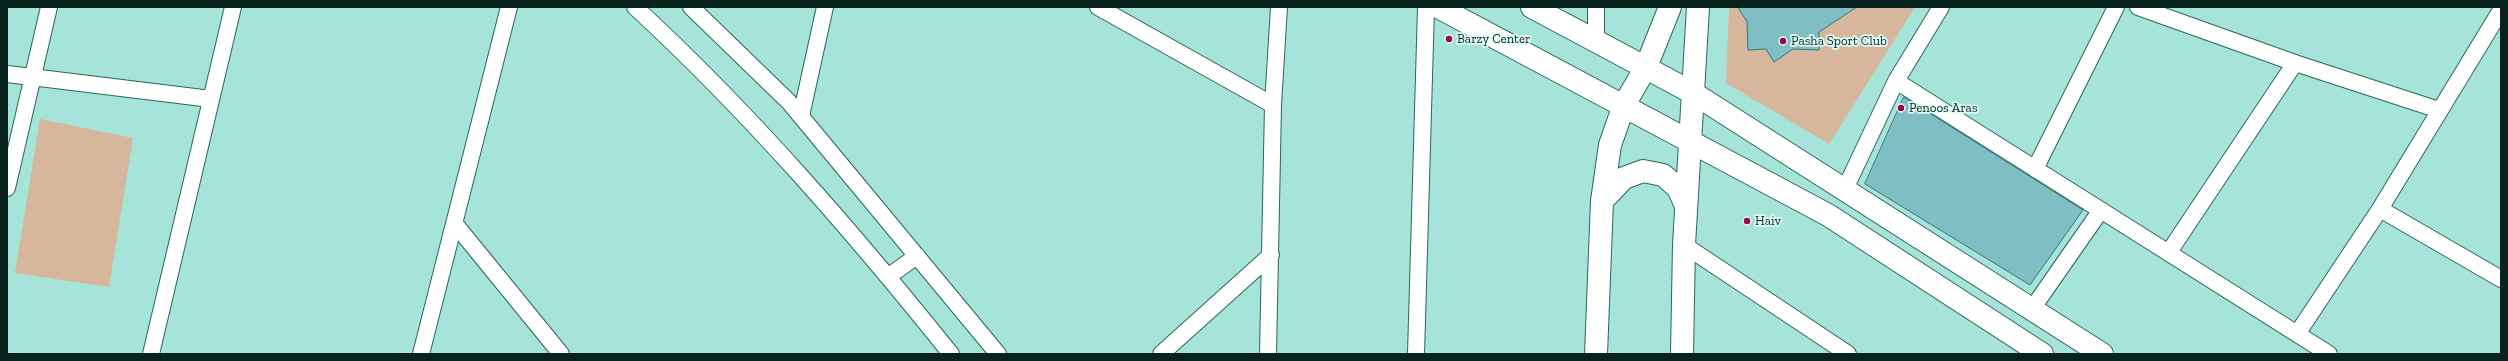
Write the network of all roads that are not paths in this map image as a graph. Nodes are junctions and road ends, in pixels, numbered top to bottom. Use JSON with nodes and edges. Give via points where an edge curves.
{"nodes":[{"id":1,"x":49,"y":7,"type":"edge"},
{"id":2,"x":233,"y":7,"type":"edge"},
{"id":3,"x":509,"y":7,"type":"edge"},
{"id":4,"x":635,"y":7,"type":"edge"},
{"id":5,"x":691,"y":7,"type":"edge"},
{"id":6,"x":825,"y":7,"type":"edge"},
{"id":7,"x":1098,"y":7,"type":"edge"},
{"id":8,"x":1279,"y":7,"type":"edge"},
{"id":9,"x":1426,"y":7,"type":"edge"},
{"id":10,"x":1438,"y":7,"type":"edge"},
{"id":11,"x":1532,"y":7,"type":"edge"},
{"id":12,"x":1596,"y":7,"type":"edge"},
{"id":13,"x":1670,"y":7,"type":"edge"},
{"id":14,"x":1698,"y":7,"type":"edge"},
{"id":15,"x":1941,"y":7,"type":"edge"},
{"id":16,"x":2116,"y":7,"type":"edge"},
{"id":17,"x":2138,"y":7,"type":"edge"},
{"id":18,"x":2501,"y":10,"type":"edge"},
{"id":19,"x":1596,"y":42,"type":"junction"},
{"id":20,"x":2295,"y":63,"type":"junction"},
{"id":21,"x":1646,"y":67,"type":"junction"},
{"id":22,"x":7,"y":74,"type":"edge"},
{"id":23,"x":33,"y":77,"type":"junction"},
{"id":24,"x":1896,"y":81,"type":"junction"},
{"id":25,"x":1693,"y":93,"type":"junction"},
{"id":26,"x":211,"y":99,"type":"junction"},
{"id":27,"x":1273,"y":105,"type":"junction"},
{"id":28,"x":1624,"y":105,"type":"junction"},
{"id":29,"x":2439,"y":110,"type":"junction"},
{"id":30,"x":800,"y":116,"type":"junction"},
{"id":31,"x":1690,"y":142,"type":"junction"},
{"id":32,"x":2035,"y":169,"type":"junction"},
{"id":33,"x":7,"y":188,"type":"edge"},
{"id":34,"x":1845,"y":189,"type":"junction"},
{"id":35,"x":1602,"y":202,"type":"junction"},
{"id":36,"x":1686,"y":206,"type":"junction"},
{"id":37,"x":2380,"y":209,"type":"junction"},
{"id":38,"x":2101,"y":210,"type":"junction"},
{"id":39,"x":455,"y":224,"type":"junction"},
{"id":40,"x":1684,"y":245,"type":"junction"},
{"id":41,"x":2169,"y":252,"type":"junction"},
{"id":42,"x":1271,"y":254,"type":"junction"},
{"id":43,"x":916,"y":256,"type":"junction"},
{"id":44,"x":889,"y":276,"type":"junction"},
{"id":45,"x":2501,"y":279,"type":"edge"},
{"id":46,"x":2032,"y":309,"type":"junction"},
{"id":47,"x":2297,"y":334,"type":"junction"},
{"id":48,"x":151,"y":354,"type":"edge"},
{"id":49,"x":421,"y":354,"type":"edge"},
{"id":50,"x":561,"y":354,"type":"edge"},
{"id":51,"x":951,"y":354,"type":"edge"},
{"id":52,"x":998,"y":354,"type":"edge"},
{"id":53,"x":1161,"y":354,"type":"edge"},
{"id":54,"x":1268,"y":354,"type":"edge"},
{"id":55,"x":1416,"y":354,"type":"edge"},
{"id":56,"x":1596,"y":354,"type":"edge"},
{"id":57,"x":1682,"y":354,"type":"edge"},
{"id":58,"x":1848,"y":354,"type":"edge"},
{"id":59,"x":2042,"y":354,"type":"edge"},
{"id":60,"x":2102,"y":354,"type":"edge"},
{"id":61,"x":2329,"y":354,"type":"edge"}],
"edges":[{"from":1,"to":23,"type":"street"},
{"from":2,"to":26,"type":"street"},
{"from":3,"to":39,"type":"street"},
{"from":4,"to":44,"type":"street","via":[[727,95]]},
{"from":5,"to":30,"type":"street"},
{"from":6,"to":30,"type":"street"},
{"from":7,"to":27,"type":"street"},
{"from":8,"to":27,"type":"street"},
{"from":9,"to":55,"type":"street"},
{"from":10,"to":28,"type":"main road"},
{"from":11,"to":19,"type":"main road"},
{"from":12,"to":19,"type":"street"},
{"from":13,"to":21,"type":"main road"},
{"from":14,"to":25,"type":"main road"},
{"from":15,"to":24,"type":"street"},
{"from":16,"to":32,"type":"street"},
{"from":17,"to":20,"type":"street"},
{"from":18,"to":29,"type":"street"},
{"from":19,"to":21,"type":"main road"},
{"from":20,"to":29,"type":"street"},
{"from":20,"to":41,"type":"street"},
{"from":21,"to":25,"type":"main road"},
{"from":21,"to":28,"type":"main road"},
{"from":22,"to":23,"type":"street"},
{"from":23,"to":26,"type":"street"},
{"from":23,"to":33,"type":"street"},
{"from":24,"to":32,"type":"street"},
{"from":24,"to":34,"type":"street"},
{"from":25,"to":31,"type":"main road"},
{"from":25,"to":34,"type":"main road"},
{"from":26,"to":48,"type":"street"},
{"from":27,"to":42,"type":"street"},
{"from":28,"to":31,"type":"main road"},
{"from":28,"to":35,"type":"main road","via":[[1610,145]]},
{"from":29,"to":37,"type":"street"},
{"from":30,"to":43,"type":"street"},
{"from":31,"to":36,"type":"main road"},
{"from":31,"to":59,"type":"main road","via":[[1828,215]]},
{"from":32,"to":38,"type":"street"},
{"from":34,"to":46,"type":"main road"},
{"from":35,"to":36,"type":"main road","via":[[1624,178],[1643,171],[1663,175],[1678,188]]},
{"from":35,"to":56,"type":"main road"},
{"from":36,"to":40,"type":"main road"},
{"from":37,"to":45,"type":"street"},
{"from":37,"to":47,"type":"street"},
{"from":38,"to":41,"type":"street"},
{"from":38,"to":46,"type":"street"},
{"from":39,"to":49,"type":"street"},
{"from":39,"to":50,"type":"street"},
{"from":40,"to":57,"type":"main road"},
{"from":40,"to":58,"type":"street"},
{"from":41,"to":47,"type":"street"},
{"from":42,"to":53,"type":"street"},
{"from":42,"to":54,"type":"street"},
{"from":43,"to":44,"type":"street"},
{"from":43,"to":52,"type":"street"},
{"from":44,"to":51,"type":"street"},
{"from":46,"to":60,"type":"main road"},
{"from":47,"to":61,"type":"street"}]}
